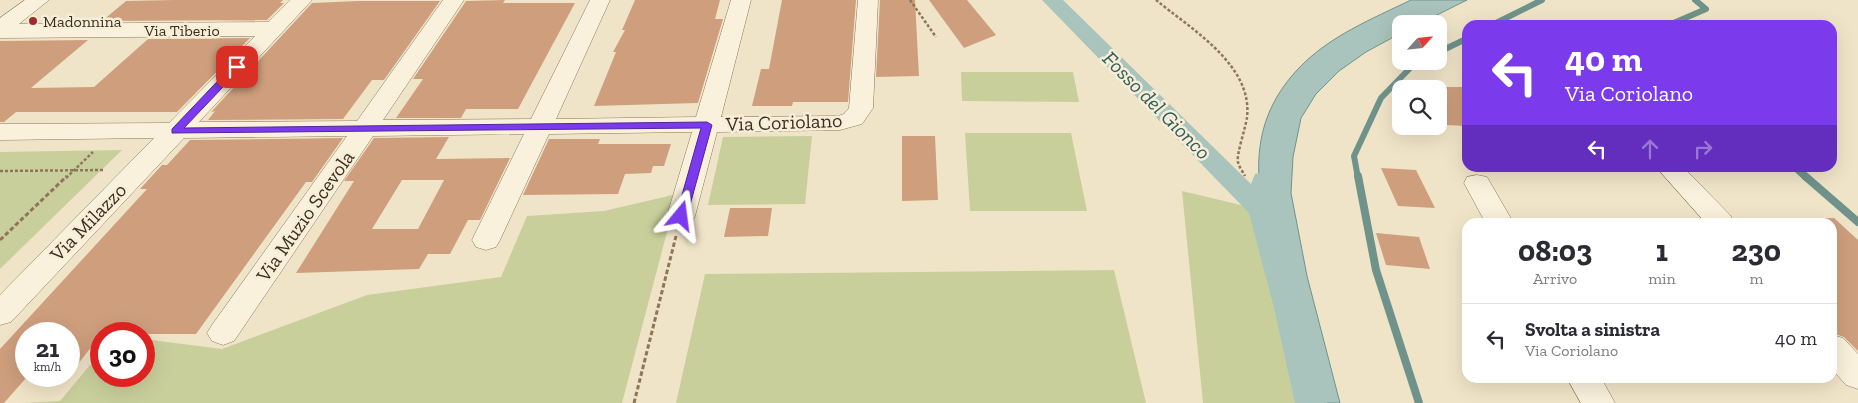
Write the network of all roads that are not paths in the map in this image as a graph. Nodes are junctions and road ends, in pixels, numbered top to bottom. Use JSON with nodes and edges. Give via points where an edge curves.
{"nodes":[{"id":1,"x":39,"y":0,"type":"edge"},
{"id":2,"x":302,"y":0,"type":"edge"},
{"id":3,"x":454,"y":0,"type":"edge"},
{"id":4,"x":600,"y":0,"type":"edge"},
{"id":5,"x":742,"y":0,"type":"edge"},
{"id":6,"x":868,"y":0,"type":"edge"},
{"id":7,"x":274,"y":29,"type":"junction"},
{"id":8,"x":0,"y":30,"type":"edge"},
{"id":9,"x":707,"y":125,"type":"junction"},
{"id":10,"x":540,"y":127,"type":"junction"},
{"id":11,"x":365,"y":129,"type":"junction"},
{"id":12,"x":176,"y":131,"type":"junction"},
{"id":13,"x":0,"y":132,"type":"edge"},
{"id":14,"x":1674,"y":172,"type":"edge"},
{"id":15,"x":1476,"y":182,"type":"dead end"},
{"id":16,"x":681,"y":216,"type":"road end"},
{"id":17,"x":1497,"y":218,"type":"edge"},
{"id":18,"x":1716,"y":218,"type":"edge"},
{"id":19,"x":486,"y":240,"type":"dead end"},
{"id":20,"x":0,"y":314,"type":"edge"},
{"id":21,"x":224,"y":333,"type":"dead end"},
{"id":22,"x":1837,"y":353,"type":"edge"},
{"id":23,"x":1858,"y":376,"type":"edge"},
{"id":24,"x":1587,"y":383,"type":"edge"},
{"id":25,"x":1598,"y":403,"type":"edge"}],
"edges":[{"from":1,"to":8,"type":"street"},
{"from":2,"to":7,"type":"street","name":"Via Milazzo"},
{"from":3,"to":11,"type":"street","name":"Via Muzio Scevola"},
{"from":4,"to":10,"type":"street"},
{"from":5,"to":9,"type":"street"},
{"from":6,"to":9,"type":"street","name":"Via Coriolano","via":[[861,108],[853,119],[833,123]]},
{"from":7,"to":8,"type":"street","name":"Via Tiberio"},
{"from":7,"to":12,"type":"street","name":"Via Milazzo"},
{"from":9,"to":10,"type":"street","name":"Via Coriolano"},
{"from":9,"to":16,"type":"street"},
{"from":10,"to":11,"type":"street","name":"Via Coriolano"},
{"from":10,"to":19,"type":"street"},
{"from":11,"to":12,"type":"street","name":"Via Coriolano"},
{"from":11,"to":21,"type":"street","name":"Via Muzio Scevola"},
{"from":12,"to":13,"type":"street","name":"Via Coriolano"},
{"from":12,"to":20,"type":"street","name":"Via Milazzo"},
{"from":14,"to":18,"type":"street"},
{"from":15,"to":17,"type":"street"},
{"from":22,"to":23,"type":"street"},
{"from":24,"to":25,"type":"street"}]}
